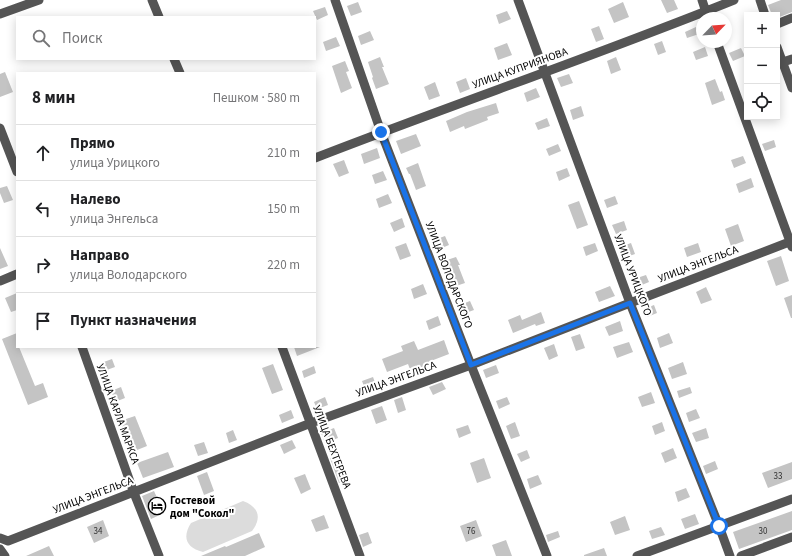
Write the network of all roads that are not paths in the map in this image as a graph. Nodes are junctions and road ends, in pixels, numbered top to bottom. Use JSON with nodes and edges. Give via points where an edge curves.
{"nodes":[{"id":1,"x":39,"y":0,"type":"edge"},
{"id":2,"x":152,"y":0,"type":"edge"},
{"id":3,"x":335,"y":0,"type":"edge"},
{"id":4,"x":518,"y":0,"type":"edge"},
{"id":5,"x":702,"y":0,"type":"edge"},
{"id":6,"x":734,"y":0,"type":"edge"},
{"id":7,"x":760,"y":0,"type":"edge"},
{"id":8,"x":706,"y":12,"type":"edge"},
{"id":9,"x":712,"y":12,"type":"edge"},
{"id":10,"x":765,"y":12,"type":"edge"},
{"id":11,"x":0,"y":14,"type":"edge"},
{"id":12,"x":158,"y":16,"type":"edge"},
{"id":13,"x":792,"y":18,"type":"edge"},
{"id":14,"x":696,"y":19,"type":"edge"},
{"id":15,"x":780,"y":23,"type":"edge"},
{"id":16,"x":719,"y":48,"type":"edge"},
{"id":17,"x":777,"y":48,"type":"edge"},
{"id":18,"x":792,"y":59,"type":"edge"},
{"id":19,"x":174,"y":60,"type":"edge"},
{"id":20,"x":783,"y":62,"type":"junction"},
{"id":21,"x":180,"y":72,"type":"edge"},
{"id":22,"x":545,"y":72,"type":"junction"},
{"id":23,"x":792,"y":88,"type":"edge"},
{"id":24,"x":0,"y":128,"type":"edge"},
{"id":25,"x":381,"y":132,"type":"junction"},
{"id":26,"x":316,"y":158,"type":"edge"},
{"id":27,"x":16,"y":169,"type":"edge"},
{"id":28,"x":791,"y":244,"type":"edge"},
{"id":29,"x":16,"y":274,"type":"edge"},
{"id":30,"x":0,"y":281,"type":"edge"},
{"id":31,"x":630,"y":303,"type":"junction"},
{"id":32,"x":82,"y":348,"type":"edge"},
{"id":33,"x":282,"y":348,"type":"edge"},
{"id":34,"x":471,"y":365,"type":"junction"},
{"id":35,"x":311,"y":423,"type":"junction"},
{"id":36,"x":134,"y":493,"type":"junction"},
{"id":37,"x":792,"y":499,"type":"edge"},
{"id":38,"x":719,"y":526,"type":"junction"},
{"id":39,"x":792,"y":537,"type":"edge"},
{"id":40,"x":4,"y":540,"type":"edge"},
{"id":41,"x":0,"y":549,"type":"edge"},
{"id":42,"x":5,"y":556,"type":"edge"},
{"id":43,"x":159,"y":556,"type":"edge"},
{"id":44,"x":360,"y":556,"type":"edge"},
{"id":45,"x":547,"y":556,"type":"edge"},
{"id":46,"x":637,"y":556,"type":"edge"},
{"id":47,"x":730,"y":556,"type":"edge"},
{"id":48,"x":741,"y":556,"type":"edge"}],
"edges":[{"from":1,"to":11,"type":"street"},
{"from":2,"to":12,"type":"street"},
{"from":3,"to":25,"type":"street","name":"УЛИЦА ВОЛОДАРСКОГО"},
{"from":4,"to":22,"type":"street","name":"УЛИЦА УРИЦКОГО"},
{"from":5,"to":8,"type":"street"},
{"from":6,"to":9,"type":"street","name":"УЛИЦА КУПРИЯНОВА"},
{"from":7,"to":10,"type":"street"},
{"from":13,"to":15,"type":"street"},
{"from":14,"to":22,"type":"street","name":"УЛИЦА КУПРИЯНОВА"},
{"from":16,"to":28,"type":"street"},
{"from":17,"to":20,"type":"street"},
{"from":18,"to":20,"type":"street"},
{"from":19,"to":21,"type":"street"},
{"from":20,"to":23,"type":"street"},
{"from":22,"to":25,"type":"street","name":"УЛИЦА КУПРИЯНОВА"},
{"from":22,"to":31,"type":"street","name":"УЛИЦА УРИЦКОГО"},
{"from":24,"to":27,"type":"street"},
{"from":25,"to":26,"type":"street","name":"УЛИЦА КУПРИЯНОВА"},
{"from":25,"to":34,"type":"street","name":"УЛИЦА ВОЛОДАРСКОГО"},
{"from":28,"to":31,"type":"street","name":"УЛИЦА ЭНГЕЛЬСА"},
{"from":29,"to":30,"type":"street"},
{"from":31,"to":34,"type":"street","name":"УЛИЦА ЭНГЕЛЬСА"},
{"from":31,"to":38,"type":"street","name":"УЛИЦА УРИЦКОГО"},
{"from":32,"to":36,"type":"street","name":"УЛИЦА КАРЛА МАРКСА"},
{"from":33,"to":35,"type":"street","name":"УЛИЦА БЕХТЕРЕВА"},
{"from":34,"to":35,"type":"street","name":"УЛИЦА ЭНГЕЛЬСА"},
{"from":34,"to":45,"type":"street","name":"УЛИЦА ВОЛОДАРСКОГО"},
{"from":35,"to":36,"type":"street","name":"УЛИЦА ЭНГЕЛЬСА"},
{"from":35,"to":44,"type":"street","name":"УЛИЦА БЕХТЕРЕВА"},
{"from":36,"to":40,"type":"street","name":"УЛИЦА ЭНГЕЛЬСА"},
{"from":36,"to":43,"type":"street","name":"УЛИЦА КАРЛА МАРКСА"},
{"from":37,"to":38,"type":"street"},
{"from":38,"to":46,"type":"street"},
{"from":38,"to":47,"type":"street","name":"УЛИЦА УРИЦКОГО"},
{"from":39,"to":48,"type":"street"},
{"from":41,"to":42,"type":"street"}]}
